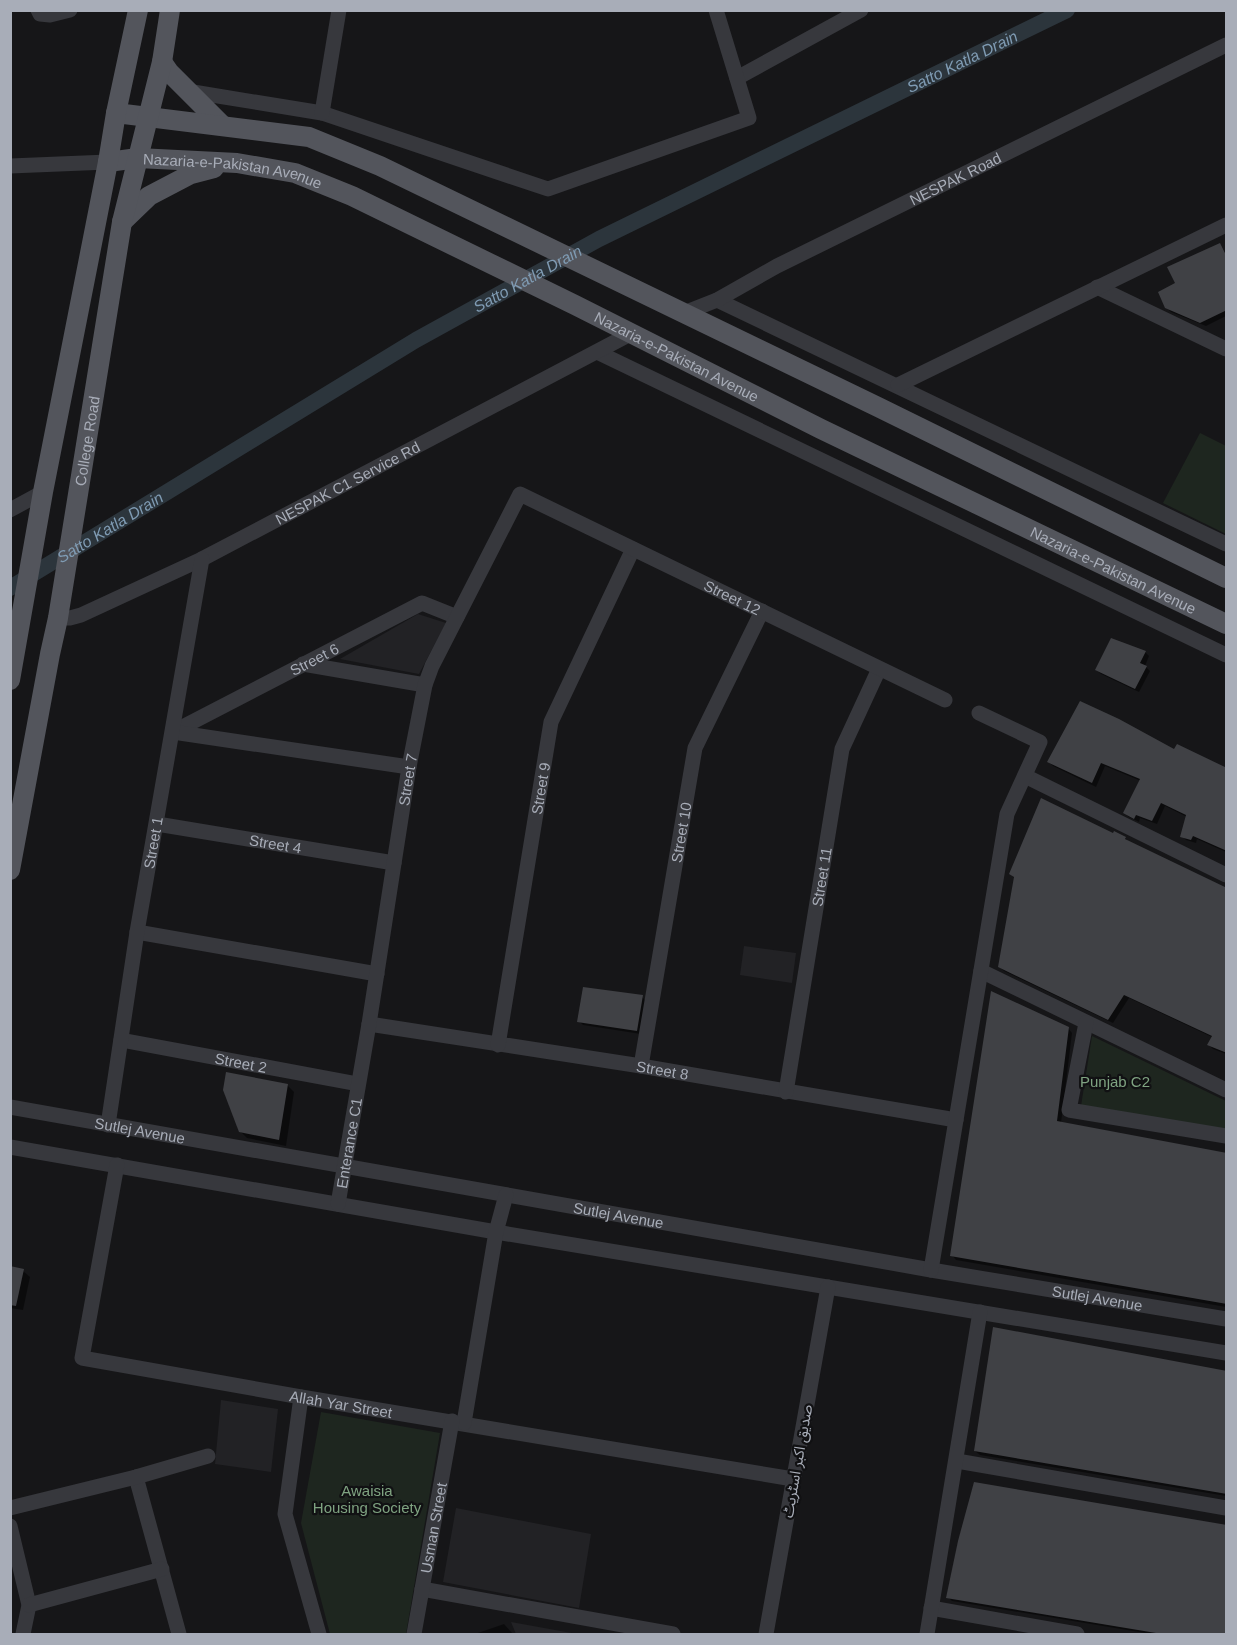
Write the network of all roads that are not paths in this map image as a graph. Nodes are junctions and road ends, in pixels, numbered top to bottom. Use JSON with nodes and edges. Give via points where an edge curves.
{"nodes":[{"id":1,"x":70,"y":10,"type":"edge"},
{"id":2,"x":138,"y":10,"type":"edge"},
{"id":3,"x":170,"y":10,"type":"edge"},
{"id":4,"x":339,"y":10,"type":"edge"},
{"id":5,"x":716,"y":10,"type":"edge"},
{"id":6,"x":861,"y":10,"type":"edge"},
{"id":7,"x":39,"y":12,"type":"edge"},
{"id":8,"x":1227,"y":45,"type":"edge"},
{"id":9,"x":162,"y":62,"type":"junction"},
{"id":10,"x":737,"y":78,"type":"junction"},
{"id":11,"x":187,"y":91,"type":"junction"},
{"id":12,"x":322,"y":113,"type":"junction"},
{"id":13,"x":116,"y":114,"type":"junction"},
{"id":14,"x":147,"y":117,"type":"junction"},
{"id":15,"x":222,"y":125,"type":"junction"},
{"id":16,"x":138,"y":158,"type":"junction"},
{"id":17,"x":108,"y":162,"type":"junction"},
{"id":18,"x":237,"y":163,"type":"junction"},
{"id":19,"x":10,"y":166,"type":"edge"},
{"id":20,"x":122,"y":222,"type":"junction"},
{"id":21,"x":1227,"y":225,"type":"edge"},
{"id":22,"x":1097,"y":287,"type":"junction"},
{"id":23,"x":717,"y":300,"type":"junction"},
{"id":24,"x":684,"y":313,"type":"junction"},
{"id":25,"x":632,"y":333,"type":"junction"},
{"id":26,"x":1227,"y":349,"type":"edge"},
{"id":27,"x":597,"y":352,"type":"junction"},
{"id":28,"x":898,"y":385,"type":"junction"},
{"id":29,"x":520,"y":494,"type":"joint"},
{"id":30,"x":42,"y":499,"type":"junction"},
{"id":31,"x":10,"y":510,"type":"edge"},
{"id":32,"x":1227,"y":544,"type":"edge"},
{"id":33,"x":633,"y":549,"type":"junction"},
{"id":34,"x":202,"y":559,"type":"junction"},
{"id":35,"x":1227,"y":578,"type":"edge"},
{"id":36,"x":762,"y":611,"type":"junction"},
{"id":37,"x":457,"y":617,"type":"junction"},
{"id":38,"x":64,"y":618,"type":"junction"},
{"id":39,"x":1227,"y":624,"type":"edge"},
{"id":40,"x":1227,"y":655,"type":"edge"},
{"id":41,"x":13,"y":659,"type":"edge"},
{"id":42,"x":303,"y":664,"type":"junction"},
{"id":43,"x":879,"y":669,"type":"junction"},
{"id":44,"x":10,"y":680,"type":"edge"},
{"id":45,"x":425,"y":685,"type":"junction"},
{"id":46,"x":945,"y":700,"type":"dead end"},
{"id":47,"x":979,"y":713,"type":"dead end"},
{"id":48,"x":173,"y":732,"type":"junction"},
{"id":49,"x":409,"y":767,"type":"junction"},
{"id":50,"x":1025,"y":776,"type":"junction"},
{"id":51,"x":157,"y":824,"type":"junction"},
{"id":52,"x":394,"y":863,"type":"junction"},
{"id":53,"x":10,"y":870,"type":"edge"},
{"id":54,"x":1227,"y":875,"type":"edge"},
{"id":55,"x":137,"y":932,"type":"junction"},
{"id":56,"x":981,"y":971,"type":"junction"},
{"id":57,"x":377,"y":974,"type":"junction"},
{"id":58,"x":1086,"y":1023,"type":"junction"},
{"id":59,"x":369,"y":1024,"type":"junction"},
{"id":60,"x":121,"y":1040,"type":"junction"},
{"id":61,"x":498,"y":1045,"type":"junction"},
{"id":62,"x":641,"y":1066,"type":"junction"},
{"id":63,"x":358,"y":1084,"type":"junction"},
{"id":64,"x":1227,"y":1090,"type":"edge"},
{"id":65,"x":786,"y":1092,"type":"junction"},
{"id":66,"x":10,"y":1107,"type":"edge"},
{"id":67,"x":956,"y":1120,"type":"junction"},
{"id":68,"x":108,"y":1125,"type":"junction"},
{"id":69,"x":1227,"y":1136,"type":"edge"},
{"id":70,"x":10,"y":1147,"type":"edge"},
{"id":71,"x":117,"y":1165,"type":"junction"},
{"id":72,"x":344,"y":1167,"type":"junction"},
{"id":73,"x":506,"y":1195,"type":"junction"},
{"id":74,"x":338,"y":1204,"type":"junction"},
{"id":75,"x":496,"y":1232,"type":"junction"},
{"id":76,"x":931,"y":1270,"type":"junction"},
{"id":77,"x":828,"y":1287,"type":"junction"},
{"id":78,"x":980,"y":1312,"type":"junction"},
{"id":79,"x":1227,"y":1319,"type":"edge"},
{"id":80,"x":1227,"y":1353,"type":"edge"},
{"id":81,"x":301,"y":1397,"type":"junction"},
{"id":82,"x":458,"y":1422,"type":"junction"},
{"id":83,"x":208,"y":1456,"type":"dead end"},
{"id":84,"x":957,"y":1461,"type":"junction"},
{"id":85,"x":136,"y":1477,"type":"junction"},
{"id":86,"x":793,"y":1479,"type":"junction"},
{"id":87,"x":10,"y":1508,"type":"edge"},
{"id":88,"x":1227,"y":1508,"type":"edge"},
{"id":89,"x":10,"y":1526,"type":"edge"},
{"id":90,"x":162,"y":1569,"type":"junction"},
{"id":91,"x":422,"y":1589,"type":"junction"},
{"id":92,"x":29,"y":1605,"type":"junction"},
{"id":93,"x":931,"y":1608,"type":"junction"},
{"id":94,"x":608,"y":1629,"type":"edge"},
{"id":95,"x":22,"y":1635,"type":"edge"},
{"id":96,"x":179,"y":1635,"type":"edge"},
{"id":97,"x":319,"y":1635,"type":"edge"},
{"id":98,"x":414,"y":1635,"type":"edge"},
{"id":99,"x":673,"y":1635,"type":"edge"},
{"id":100,"x":766,"y":1635,"type":"edge"},
{"id":101,"x":927,"y":1635,"type":"edge"},
{"id":102,"x":1077,"y":1635,"type":"edge"}],
"edges":[{"from":1,"to":7,"type":"street","via":[[50,15]]},
{"from":2,"to":13,"type":"main road"},
{"from":3,"to":9,"type":"main road","name":"College Road"},
{"from":4,"to":12,"type":"street"},
{"from":5,"to":10,"type":"street"},
{"from":6,"to":10,"type":"street"},
{"from":8,"to":23,"type":"street","name":"NESPAK Road","via":[[777,266]]},
{"from":9,"to":11,"type":"main road"},
{"from":9,"to":14,"type":"main road","name":"College Road"},
{"from":10,"to":12,"type":"street","via":[[749,118],[548,189]]},
{"from":11,"to":12,"type":"street"},
{"from":11,"to":15,"type":"main road"},
{"from":13,"to":14,"type":"main road"},
{"from":13,"to":17,"type":"main road"},
{"from":14,"to":15,"type":"main road"},
{"from":14,"to":16,"type":"main road","name":"College Road"},
{"from":15,"to":24,"type":"main road","via":[[309,137],[380,166]]},
{"from":16,"to":17,"type":"main road","name":"Nazaria-e-Pakistan Avenue"},
{"from":16,"to":18,"type":"main road","name":"Nazaria-e-Pakistan Avenue"},
{"from":16,"to":20,"type":"main road","name":"College Road"},
{"from":17,"to":19,"type":"street"},
{"from":17,"to":30,"type":"main road"},
{"from":18,"to":20,"type":"main road","via":[[191,174],[149,196]]},
{"from":18,"to":25,"type":"main road","name":"Nazaria-e-Pakistan Avenue","via":[[295,173],[352,196]]},
{"from":20,"to":38,"type":"main road","name":"College Road"},
{"from":21,"to":22,"type":"street"},
{"from":22,"to":26,"type":"street"},
{"from":22,"to":28,"type":"street"},
{"from":23,"to":24,"type":"street","name":"NESPAK Road"},
{"from":23,"to":28,"type":"street"},
{"from":24,"to":35,"type":"main road"},
{"from":25,"to":27,"type":"street","name":"NESPAK C1 Service Rd"},
{"from":25,"to":39,"type":"main road","name":"Nazaria-e-Pakistan Avenue","via":[[821,429]]},
{"from":27,"to":34,"type":"street","name":"NESPAK C1 Service Rd"},
{"from":27,"to":40,"type":"street"},
{"from":28,"to":32,"type":"street"},
{"from":29,"to":33,"type":"street","name":"Street 12"},
{"from":29,"to":37,"type":"street","name":"Street 7"},
{"from":30,"to":31,"type":"street"},
{"from":30,"to":41,"type":"main road"},
{"from":33,"to":36,"type":"street","name":"Street 12"},
{"from":33,"to":61,"type":"street","name":"Street 9","via":[[551,722]]},
{"from":34,"to":38,"type":"street","name":"NESPAK C1 Service Rd","via":[[81,615]]},
{"from":34,"to":48,"type":"street","name":"Street 1"},
{"from":36,"to":43,"type":"street","name":"Street 12"},
{"from":36,"to":62,"type":"street","name":"Street 10","via":[[695,748]]},
{"from":37,"to":42,"type":"street","name":"Street 6","via":[[422,603]]},
{"from":37,"to":45,"type":"street","name":"Street 7"},
{"from":38,"to":53,"type":"main road","name":"College Road","via":[[50,654]]},
{"from":41,"to":44,"type":"main road"},
{"from":42,"to":45,"type":"street"},
{"from":42,"to":48,"type":"street","name":"Street 6"},
{"from":43,"to":46,"type":"street","name":"Street 12"},
{"from":43,"to":65,"type":"street","name":"Street 11","via":[[842,749]]},
{"from":45,"to":49,"type":"street","name":"Street 7"},
{"from":47,"to":50,"type":"street","via":[[1040,742]]},
{"from":48,"to":49,"type":"street"},
{"from":48,"to":51,"type":"street","name":"Street 1"},
{"from":49,"to":52,"type":"street","name":"Street 7"},
{"from":50,"to":54,"type":"street"},
{"from":50,"to":56,"type":"street","via":[[1007,814]]},
{"from":51,"to":52,"type":"street","name":"Street 4"},
{"from":51,"to":55,"type":"street","name":"Street 1"},
{"from":52,"to":57,"type":"street","name":"Street 7"},
{"from":55,"to":57,"type":"street"},
{"from":55,"to":60,"type":"street","name":"Street 1"},
{"from":56,"to":58,"type":"street"},
{"from":56,"to":67,"type":"street"},
{"from":57,"to":59,"type":"street","name":"Street 7"},
{"from":58,"to":64,"type":"street"},
{"from":58,"to":69,"type":"street","via":[[1069,1110]]},
{"from":59,"to":61,"type":"street","name":"Street 8"},
{"from":59,"to":63,"type":"street","name":"Street 7"},
{"from":60,"to":63,"type":"street","name":"Street 2"},
{"from":60,"to":68,"type":"street","name":"Street 1"},
{"from":61,"to":62,"type":"street","name":"Street 8"},
{"from":62,"to":65,"type":"street","name":"Street 8"},
{"from":63,"to":72,"type":"street","name":"Enterance C1"},
{"from":65,"to":67,"type":"street","name":"Street 8"},
{"from":66,"to":68,"type":"street","name":"Sutlej Avenue"},
{"from":67,"to":76,"type":"street"},
{"from":68,"to":72,"type":"street","name":"Sutlej Avenue"},
{"from":70,"to":71,"type":"street"},
{"from":71,"to":74,"type":"street"},
{"from":71,"to":81,"type":"street","name":"Allah Yar Street","via":[[82,1358]]},
{"from":72,"to":73,"type":"street","name":"Sutlej Avenue"},
{"from":72,"to":74,"type":"street","name":"Enterance C1"},
{"from":73,"to":75,"type":"street","name":"Usman Street"},
{"from":73,"to":76,"type":"street","name":"Sutlej Avenue"},
{"from":74,"to":75,"type":"street"},
{"from":75,"to":77,"type":"street"},
{"from":75,"to":82,"type":"street","name":"Usman Street"},
{"from":76,"to":79,"type":"street","name":"Sutlej Avenue"},
{"from":77,"to":78,"type":"street"},
{"from":77,"to":86,"type":"street","name":"صدیق اکبر اسٹریٹ"},
{"from":78,"to":80,"type":"street"},
{"from":78,"to":84,"type":"street"},
{"from":81,"to":82,"type":"street","name":"Allah Yar Street"},
{"from":81,"to":97,"type":"street","via":[[285,1515]]},
{"from":82,"to":86,"type":"street","name":"Allah Yar Street"},
{"from":82,"to":91,"type":"street","name":"Usman Street"},
{"from":83,"to":85,"type":"street"},
{"from":84,"to":88,"type":"street"},
{"from":84,"to":93,"type":"street"},
{"from":85,"to":87,"type":"street"},
{"from":85,"to":90,"type":"street"},
{"from":86,"to":100,"type":"street","name":"صدیق اکبر اسٹریٹ"},
{"from":89,"to":92,"type":"street"},
{"from":90,"to":92,"type":"street"},
{"from":90,"to":96,"type":"street"},
{"from":91,"to":94,"type":"street"},
{"from":91,"to":98,"type":"street","name":"Usman Street"},
{"from":92,"to":95,"type":"street"},
{"from":93,"to":101,"type":"street"},
{"from":93,"to":102,"type":"street"},
{"from":94,"to":99,"type":"street"}]}
